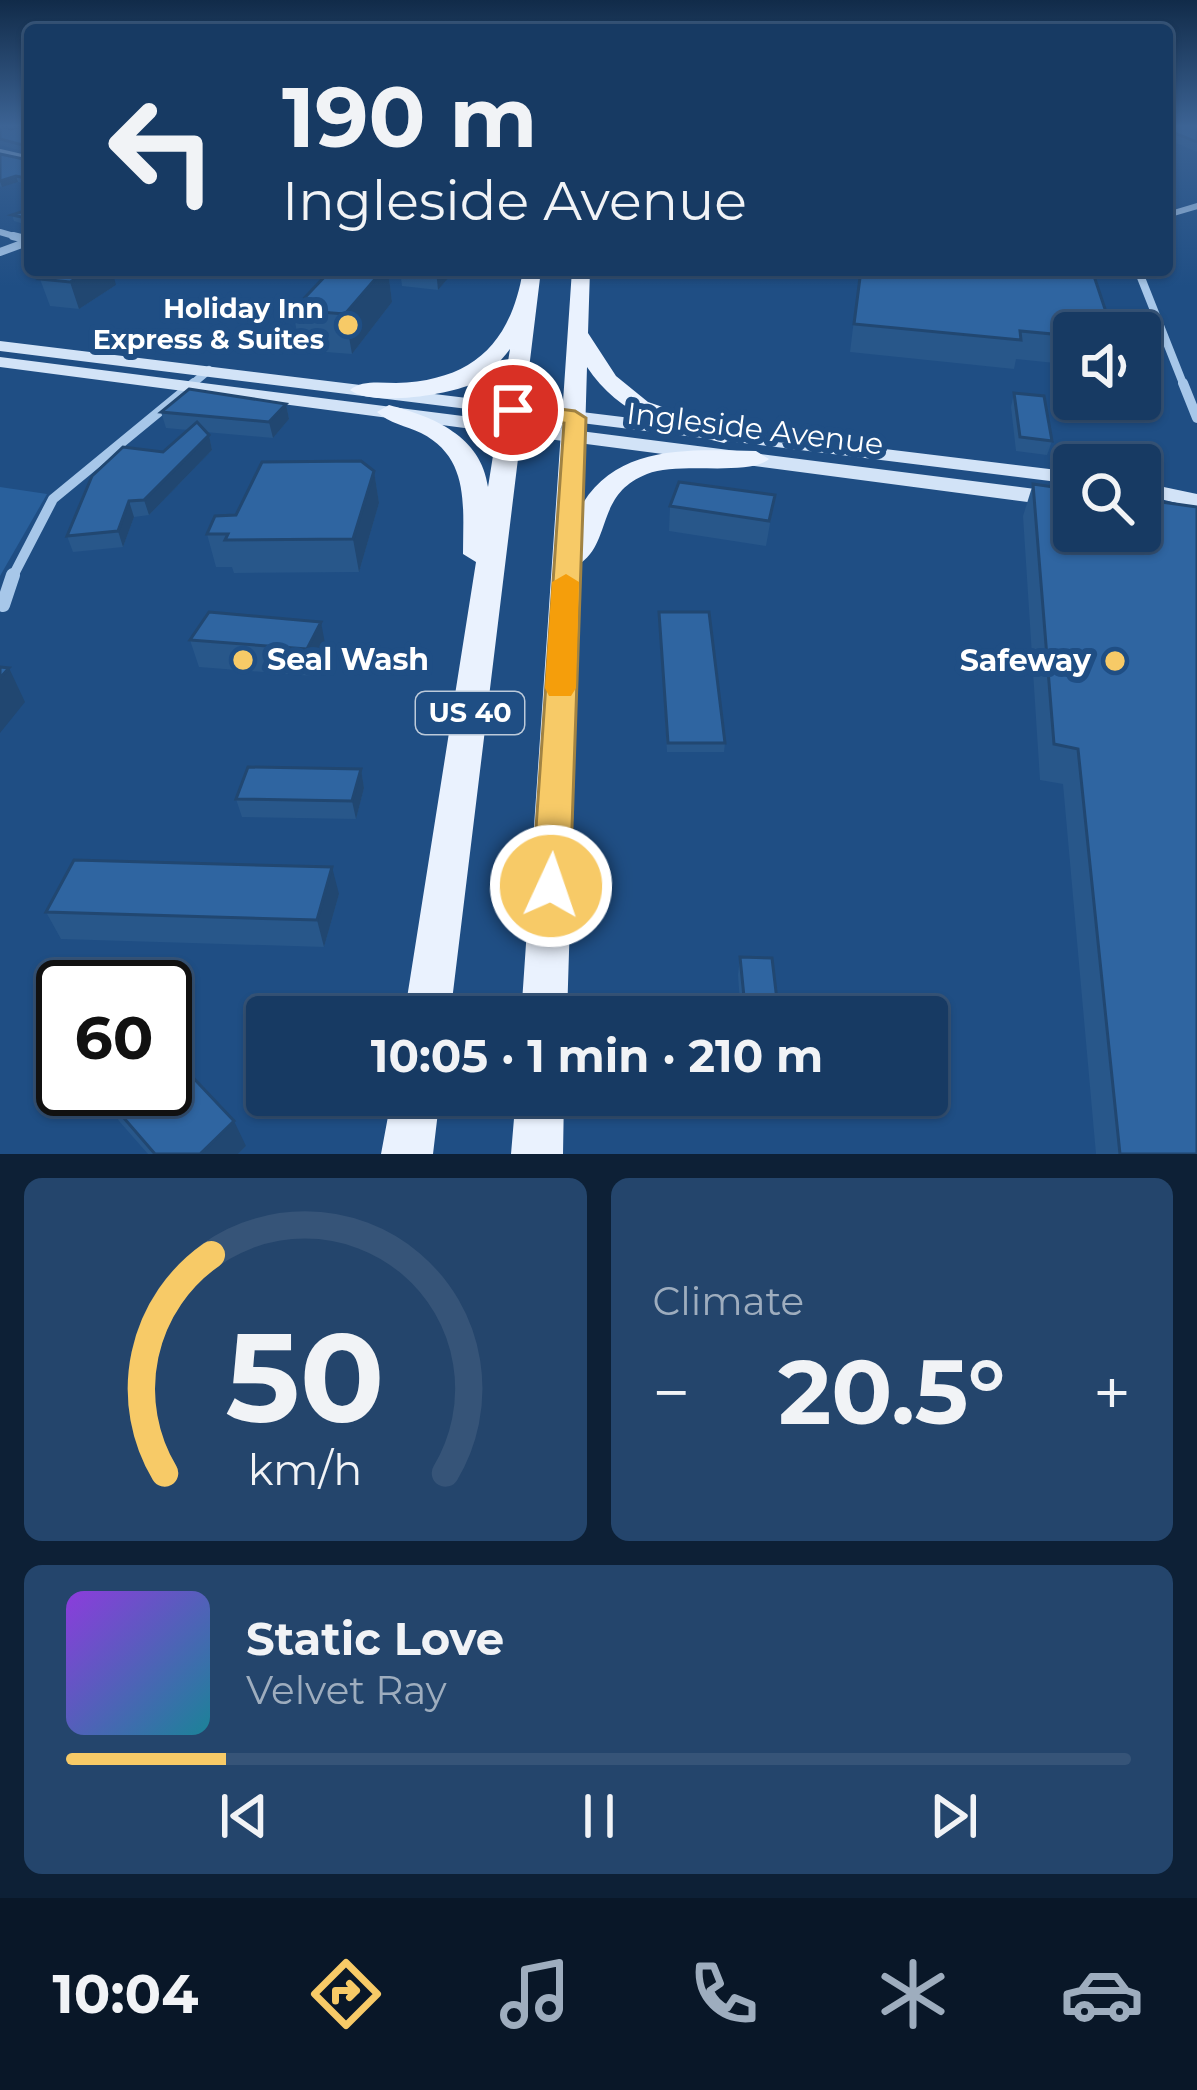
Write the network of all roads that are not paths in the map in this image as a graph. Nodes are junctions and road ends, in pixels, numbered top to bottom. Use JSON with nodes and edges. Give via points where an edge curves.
{"nodes":[{"id":1,"x":531,"y":276,"type":"edge"},
{"id":2,"x":581,"y":276,"type":"edge"},
{"id":3,"x":1140,"y":276,"type":"edge"},
{"id":4,"x":528,"y":302,"type":"junction"},
{"id":5,"x":579,"y":325,"type":"junction"},
{"id":6,"x":0,"y":346,"type":"edge"},
{"id":7,"x":0,"y":362,"type":"edge"},
{"id":8,"x":208,"y":370,"type":"junction"},
{"id":9,"x":189,"y":386,"type":"junction"},
{"id":10,"x":362,"y":390,"type":"junction"},
{"id":11,"x":389,"y":412,"type":"junction"},
{"id":12,"x":512,"y":418,"type":"junction"},
{"id":13,"x":1197,"y":418,"type":"edge"},
{"id":14,"x":574,"y":427,"type":"junction"},
{"id":15,"x":724,"y":436,"type":"junction"},
{"id":16,"x":756,"y":459,"type":"junction"},
{"id":17,"x":1053,"y":475,"type":"edge"},
{"id":18,"x":1161,"y":493,"type":"edge"},
{"id":19,"x":1053,"y":497,"type":"edge"},
{"id":20,"x":1197,"y":501,"type":"edge"},
{"id":21,"x":1161,"y":509,"type":"edge"},
{"id":22,"x":1197,"y":511,"type":"edge"},
{"id":23,"x":566,"y":578,"type":"junction"},
{"id":24,"x":3,"y":605,"type":"edge"},
{"id":25,"x":481,"y":631,"type":"junction"},
{"id":26,"x":430,"y":996,"type":"edge"},
{"id":27,"x":545,"y":996,"type":"edge"},
{"id":28,"x":413,"y":1116,"type":"edge"},
{"id":29,"x":539,"y":1116,"type":"edge"},
{"id":30,"x":407,"y":1154,"type":"edge"},
{"id":31,"x":537,"y":1154,"type":"edge"}],
"edges":[{"from":1,"to":4,"type":"main road","number":"US 40"},
{"from":2,"to":5,"type":"main road","number":"US 40"},
{"from":3,"to":13,"type":"street"},
{"from":4,"to":10,"type":"main road","via":[[483,370],[436,387]]},
{"from":4,"to":12,"type":"main road","number":"US 40"},
{"from":5,"to":14,"type":"main road","number":"US 40"},
{"from":5,"to":15,"type":"main road","via":[[596,370],[622,398]]},
{"from":6,"to":8,"type":"main road","name":"Ingleside Avenue"},
{"from":7,"to":9,"type":"main road","name":"Ingleside Avenue"},
{"from":8,"to":9,"type":"street"},
{"from":8,"to":10,"type":"main road","name":"Ingleside Avenue"},
{"from":9,"to":11,"type":"main road","name":"Ingleside Avenue"},
{"from":9,"to":24,"type":"street","via":[[53,499],[17,561]]},
{"from":10,"to":12,"type":"main road","name":"Ingleside Avenue"},
{"from":11,"to":12,"type":"main road","name":"Ingleside Avenue"},
{"from":11,"to":25,"type":"main road","via":[[448,434],[471,459]]},
{"from":12,"to":14,"type":"main road","name":"Ingleside Avenue"},
{"from":12,"to":25,"type":"main road","number":"US 40"},
{"from":14,"to":15,"type":"main road","name":"Ingleside Avenue"},
{"from":14,"to":16,"type":"main road","name":"Ingleside Avenue"},
{"from":14,"to":23,"type":"main road","number":"US 40"},
{"from":15,"to":17,"type":"main road","name":"Ingleside Avenue"},
{"from":16,"to":19,"type":"main road","name":"Ingleside Avenue"},
{"from":16,"to":23,"type":"main road","via":[[664,463],[623,474],[600,496]]},
{"from":18,"to":20,"type":"main road"},
{"from":21,"to":22,"type":"main road"},
{"from":23,"to":27,"type":"main road","number":"US 40"},
{"from":25,"to":26,"type":"main road","number":"US 40"},
{"from":28,"to":30,"type":"main road"},
{"from":29,"to":31,"type":"main road"}]}
